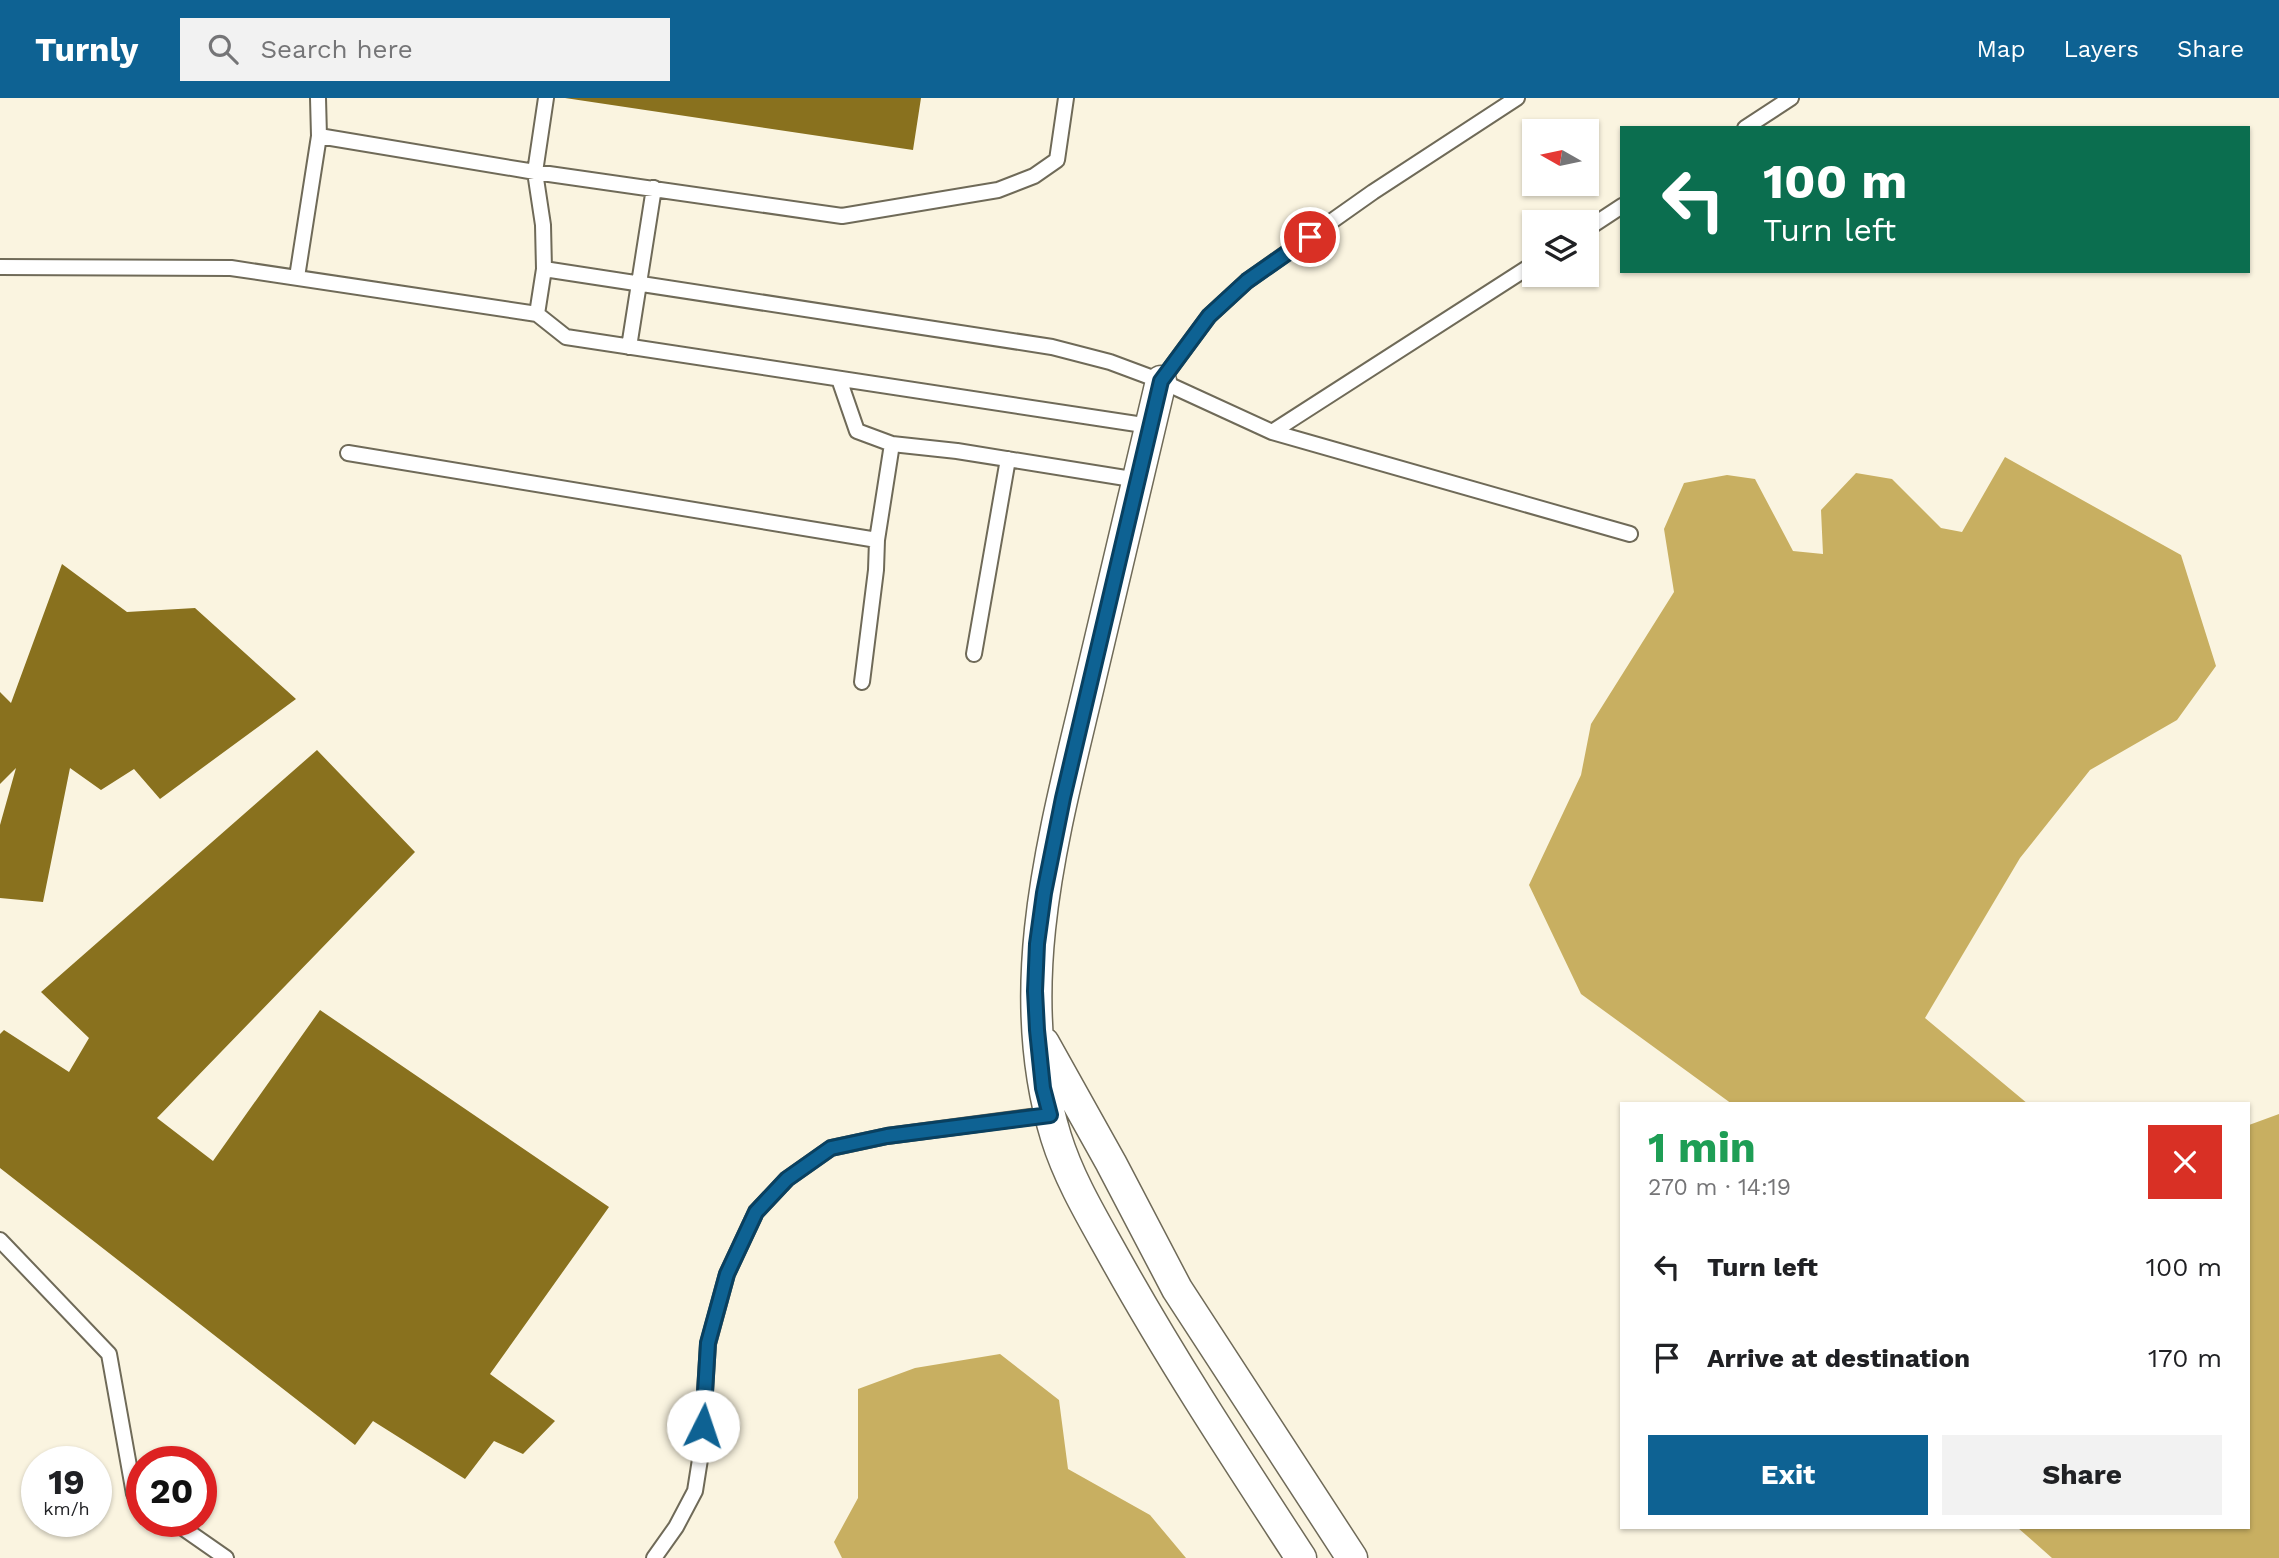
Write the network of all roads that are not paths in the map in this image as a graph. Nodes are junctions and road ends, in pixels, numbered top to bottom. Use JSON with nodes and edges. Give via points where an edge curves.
{"nodes":[{"id":1,"x":318,"y":98,"type":"edge"},
{"id":2,"x":546,"y":98,"type":"edge"},
{"id":3,"x":1066,"y":98,"type":"edge"},
{"id":4,"x":1517,"y":98,"type":"edge"},
{"id":5,"x":1791,"y":98,"type":"edge"},
{"id":6,"x":1748,"y":126,"type":"edge"},
{"id":7,"x":318,"y":136,"type":"junction"},
{"id":8,"x":536,"y":172,"type":"junction"},
{"id":9,"x":654,"y":188,"type":"junction"},
{"id":10,"x":1620,"y":207,"type":"edge"},
{"id":11,"x":1599,"y":221,"type":"edge"},
{"id":12,"x":0,"y":267,"type":"edge"},
{"id":13,"x":544,"y":269,"type":"junction"},
{"id":14,"x":1522,"y":271,"type":"edge"},
{"id":15,"x":297,"y":277,"type":"junction"},
{"id":16,"x":639,"y":284,"type":"junction"},
{"id":17,"x":537,"y":314,"type":"junction"},
{"id":18,"x":629,"y":347,"type":"junction"},
{"id":19,"x":839,"y":379,"type":"junction"},
{"id":20,"x":1161,"y":381,"type":"junction"},
{"id":21,"x":1150,"y":426,"type":"junction"},
{"id":22,"x":1272,"y":432,"type":"junction"},
{"id":23,"x":892,"y":444,"type":"junction"},
{"id":24,"x":348,"y":453,"type":"dead end"},
{"id":25,"x":1007,"y":459,"type":"junction"},
{"id":26,"x":1138,"y":480,"type":"junction"},
{"id":27,"x":1630,"y":534,"type":"dead end"},
{"id":28,"x":877,"y":540,"type":"junction"},
{"id":29,"x":974,"y":654,"type":"dead end"},
{"id":30,"x":862,"y":682,"type":"dead end"},
{"id":31,"x":1037,"y":1030,"type":"junction"},
{"id":32,"x":1082,"y":1111,"type":"junction"},
{"id":33,"x":1050,"y":1115,"type":"junction"},
{"id":34,"x":0,"y":1240,"type":"edge"},
{"id":35,"x":126,"y":1447,"type":"edge"},
{"id":36,"x":196,"y":1537,"type":"edge"},
{"id":37,"x":226,"y":1558,"type":"edge"},
{"id":38,"x":654,"y":1558,"type":"edge"},
{"id":39,"x":1301,"y":1558,"type":"edge"},
{"id":40,"x":1352,"y":1558,"type":"edge"}],
"edges":[{"from":1,"to":7,"type":"lane"},
{"from":2,"to":8,"type":"lane"},
{"from":3,"to":9,"type":"lane","via":[[1057,160],[1034,176],[998,190],[842,216]]},
{"from":4,"to":20,"type":"lane","via":[[1247,281],[1209,316]]},
{"from":5,"to":6,"type":"lane"},
{"from":7,"to":8,"type":"lane"},
{"from":7,"to":15,"type":"lane"},
{"from":8,"to":9,"type":"lane"},
{"from":8,"to":13,"type":"lane"},
{"from":9,"to":16,"type":"lane"},
{"from":10,"to":11,"type":"lane"},
{"from":12,"to":15,"type":"lane","via":[[231,268]]},
{"from":13,"to":16,"type":"lane"},
{"from":13,"to":17,"type":"lane"},
{"from":14,"to":22,"type":"lane"},
{"from":15,"to":17,"type":"lane"},
{"from":16,"to":18,"type":"lane"},
{"from":16,"to":20,"type":"lane","via":[[1052,347]]},
{"from":17,"to":18,"type":"lane","via":[[566,337]]},
{"from":18,"to":19,"type":"lane"},
{"from":19,"to":21,"type":"lane"},
{"from":19,"to":23,"type":"lane","via":[[857,431]]},
{"from":20,"to":21,"type":"street"},
{"from":20,"to":22,"type":"lane"},
{"from":21,"to":26,"type":"street"},
{"from":22,"to":27,"type":"lane"},
{"from":23,"to":25,"type":"lane"},
{"from":23,"to":28,"type":"lane"},
{"from":24,"to":28,"type":"lane"},
{"from":25,"to":26,"type":"lane"},
{"from":25,"to":29,"type":"lane"},
{"from":26,"to":31,"type":"street","via":[[1044,893],[1037,944]]},
{"from":28,"to":30,"type":"lane"},
{"from":31,"to":32,"type":"street"},
{"from":31,"to":33,"type":"street"},
{"from":32,"to":33,"type":"lane"},
{"from":32,"to":40,"type":"street","via":[[1177,1289]]},
{"from":33,"to":38,"type":"lane","via":[[887,1136],[831,1148],[787,1179],[756,1212],[727,1274],[708,1343],[695,1491]]},
{"from":33,"to":39,"type":"street","via":[[1074,1184],[1145,1312]]},
{"from":34,"to":35,"type":"lane","via":[[110,1354]]},
{"from":36,"to":37,"type":"lane"}]}
